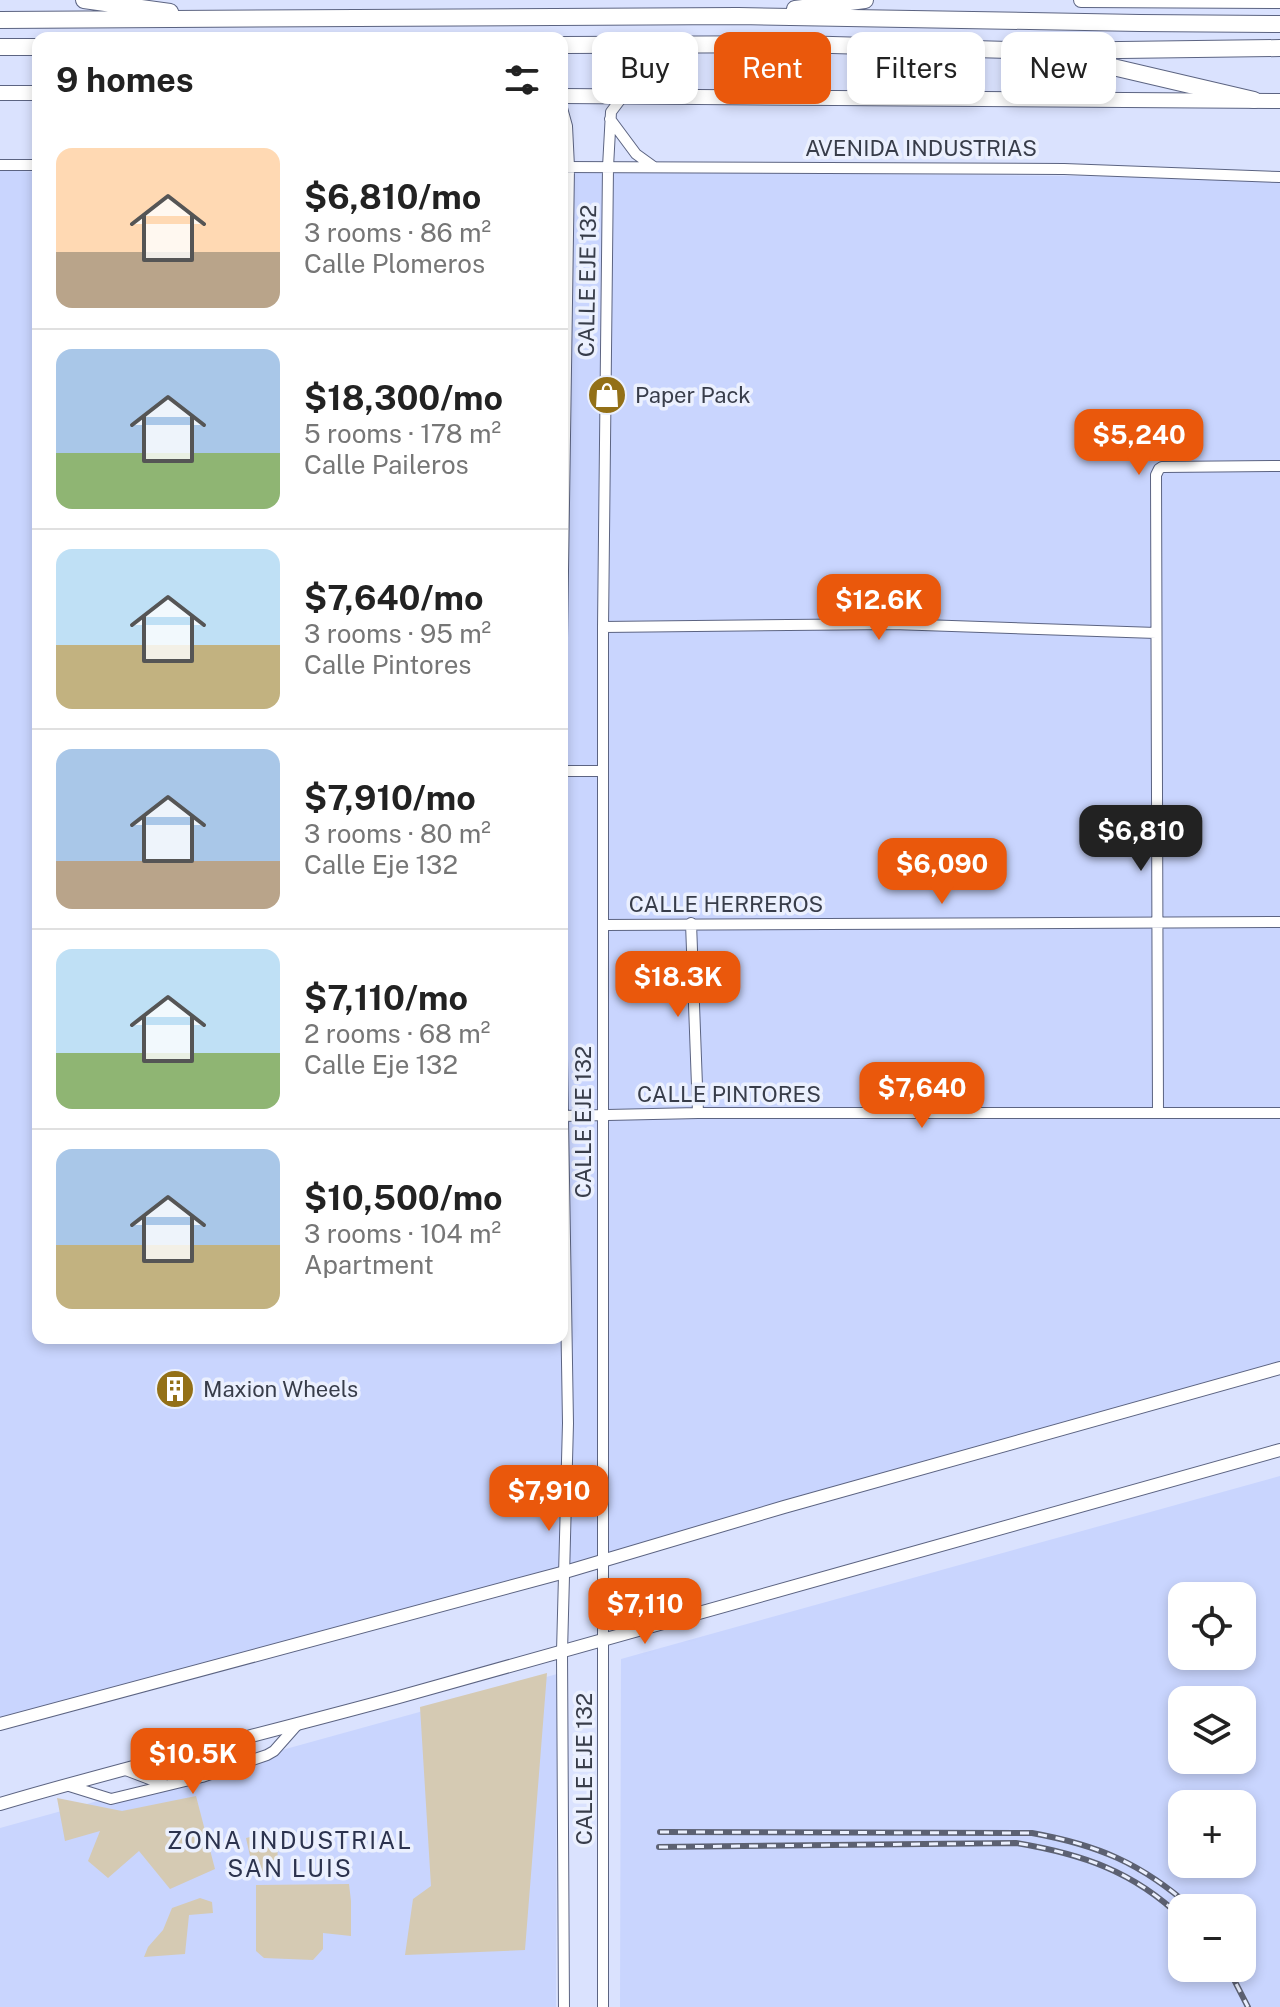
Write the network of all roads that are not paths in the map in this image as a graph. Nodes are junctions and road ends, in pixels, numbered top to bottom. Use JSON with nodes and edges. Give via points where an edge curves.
{"nodes":[{"id":1,"x":84,"y":0,"type":"edge"},
{"id":2,"x":865,"y":0,"type":"edge"},
{"id":3,"x":1081,"y":0,"type":"edge"},
{"id":4,"x":1280,"y":1,"type":"edge"},
{"id":5,"x":738,"y":16,"type":"junction"},
{"id":6,"x":0,"y":20,"type":"edge"},
{"id":7,"x":231,"y":20,"type":"junction"},
{"id":8,"x":1280,"y":24,"type":"edge"},
{"id":9,"x":568,"y":45,"type":"edge"},
{"id":10,"x":0,"y":47,"type":"edge"},
{"id":11,"x":32,"y":47,"type":"edge"},
{"id":12,"x":1280,"y":48,"type":"edge"},
{"id":13,"x":1001,"y":50,"type":"edge"},
{"id":14,"x":1116,"y":50,"type":"edge"},
{"id":15,"x":1116,"y":68,"type":"edge"},
{"id":16,"x":0,"y":93,"type":"edge"},
{"id":17,"x":32,"y":93,"type":"edge"},
{"id":18,"x":568,"y":96,"type":"edge"},
{"id":19,"x":592,"y":96,"type":"edge"},
{"id":20,"x":698,"y":96,"type":"edge"},
{"id":21,"x":1254,"y":100,"type":"junction"},
{"id":22,"x":1280,"y":101,"type":"edge"},
{"id":23,"x":617,"y":104,"type":"edge"},
{"id":24,"x":610,"y":119,"type":"junction"},
{"id":25,"x":0,"y":165,"type":"edge"},
{"id":26,"x":32,"y":165,"type":"edge"},
{"id":27,"x":568,"y":167,"type":"edge"},
{"id":28,"x":608,"y":167,"type":"junction"},
{"id":29,"x":654,"y":167,"type":"junction"},
{"id":30,"x":1280,"y":177,"type":"edge"},
{"id":31,"x":1280,"y":466,"type":"edge"},
{"id":32,"x":603,"y":627,"type":"junction"},
{"id":33,"x":1156,"y":633,"type":"junction"},
{"id":34,"x":568,"y":771,"type":"edge"},
{"id":35,"x":603,"y":771,"type":"junction"},
{"id":36,"x":1159,"y":922,"type":"junction"},
{"id":37,"x":1280,"y":922,"type":"edge"},
{"id":38,"x":691,"y":923,"type":"junction"},
{"id":39,"x":604,"y":925,"type":"junction"},
{"id":40,"x":698,"y":1113,"type":"junction"},
{"id":41,"x":1158,"y":1113,"type":"junction"},
{"id":42,"x":1280,"y":1113,"type":"edge"},
{"id":43,"x":603,"y":1115,"type":"junction"},
{"id":44,"x":568,"y":1116,"type":"edge"},
{"id":45,"x":566,"y":1344,"type":"edge"},
{"id":46,"x":1280,"y":1368,"type":"edge"},
{"id":47,"x":1280,"y":1450,"type":"edge"},
{"id":48,"x":603,"y":1561,"type":"junction"},
{"id":49,"x":565,"y":1572,"type":"junction"},
{"id":50,"x":604,"y":1639,"type":"junction"},
{"id":51,"x":562,"y":1652,"type":"junction"},
{"id":52,"x":0,"y":1724,"type":"edge"},
{"id":53,"x":297,"y":1725,"type":"junction"},
{"id":54,"x":123,"y":1769,"type":"junction"},
{"id":55,"x":66,"y":1785,"type":"junction"},
{"id":56,"x":165,"y":1785,"type":"junction"},
{"id":57,"x":0,"y":1804,"type":"edge"},
{"id":58,"x":564,"y":2007,"type":"edge"},
{"id":59,"x":603,"y":2007,"type":"edge"}],
"edges":[{"from":1,"to":7,"type":"highway"},
{"from":2,"to":5,"type":"highway"},
{"from":3,"to":4,"type":"main road"},
{"from":5,"to":7,"type":"highway"},
{"from":5,"to":8,"type":"highway"},
{"from":6,"to":7,"type":"highway"},
{"from":9,"to":13,"type":"highway"},
{"from":10,"to":11,"type":"highway"},
{"from":12,"to":14,"type":"highway"},
{"from":15,"to":21,"type":"highway"},
{"from":16,"to":17,"type":"main road"},
{"from":18,"to":19,"type":"main road"},
{"from":20,"to":21,"type":"main road"},
{"from":21,"to":22,"type":"main road"},
{"from":23,"to":24,"type":"street","name":"CALLE EJE 132"},
{"from":24,"to":28,"type":"street","name":"CALLE EJE 132"},
{"from":24,"to":29,"type":"street","via":[[636,154]]},
{"from":25,"to":26,"type":"street"},
{"from":27,"to":28,"type":"street","name":"AVENIDA INDUSTRIAS"},
{"from":28,"to":29,"type":"street","name":"AVENIDA INDUSTRIAS"},
{"from":28,"to":32,"type":"street","name":"CALLE EJE 132"},
{"from":29,"to":30,"type":"street","name":"AVENIDA INDUSTRIAS","via":[[1064,169]]},
{"from":31,"to":33,"type":"street","via":[[1159,469]]},
{"from":32,"to":33,"type":"street","via":[[893,624]]},
{"from":32,"to":35,"type":"street","name":"CALLE EJE 132"},
{"from":33,"to":36,"type":"street"},
{"from":34,"to":35,"type":"street"},
{"from":35,"to":39,"type":"street","name":"CALLE EJE 132"},
{"from":36,"to":37,"type":"street","name":"CALLE HERREROS"},
{"from":36,"to":38,"type":"street","name":"CALLE HERREROS"},
{"from":36,"to":41,"type":"street"},
{"from":38,"to":39,"type":"street","name":"CALLE HERREROS"},
{"from":38,"to":40,"type":"street"},
{"from":39,"to":43,"type":"street","name":"CALLE EJE 132"},
{"from":40,"to":41,"type":"street","name":"CALLE PINTORES"},
{"from":40,"to":43,"type":"street","name":"CALLE PINTORES"},
{"from":41,"to":42,"type":"street","name":"CALLE PINTORES"},
{"from":43,"to":44,"type":"street","name":"CALLE PINTORES"},
{"from":43,"to":48,"type":"street","name":"CALLE EJE 132"},
{"from":45,"to":49,"type":"street","name":"CALLE EJE 132"},
{"from":46,"to":48,"type":"street"},
{"from":47,"to":50,"type":"street"},
{"from":48,"to":49,"type":"street"},
{"from":48,"to":50,"type":"street","name":"CALLE EJE 132"},
{"from":49,"to":51,"type":"street","name":"CALLE EJE 132"},
{"from":49,"to":52,"type":"street"},
{"from":50,"to":51,"type":"street"},
{"from":50,"to":59,"type":"street","name":"CALLE EJE 132"},
{"from":51,"to":53,"type":"street"},
{"from":51,"to":58,"type":"street","name":"CALLE EJE 132"},
{"from":53,"to":54,"type":"street"},
{"from":53,"to":56,"type":"street","via":[[267,1755]]},
{"from":54,"to":55,"type":"street"},
{"from":54,"to":56,"type":"street"},
{"from":55,"to":56,"type":"street","via":[[111,1799]]},
{"from":55,"to":57,"type":"street"}]}
